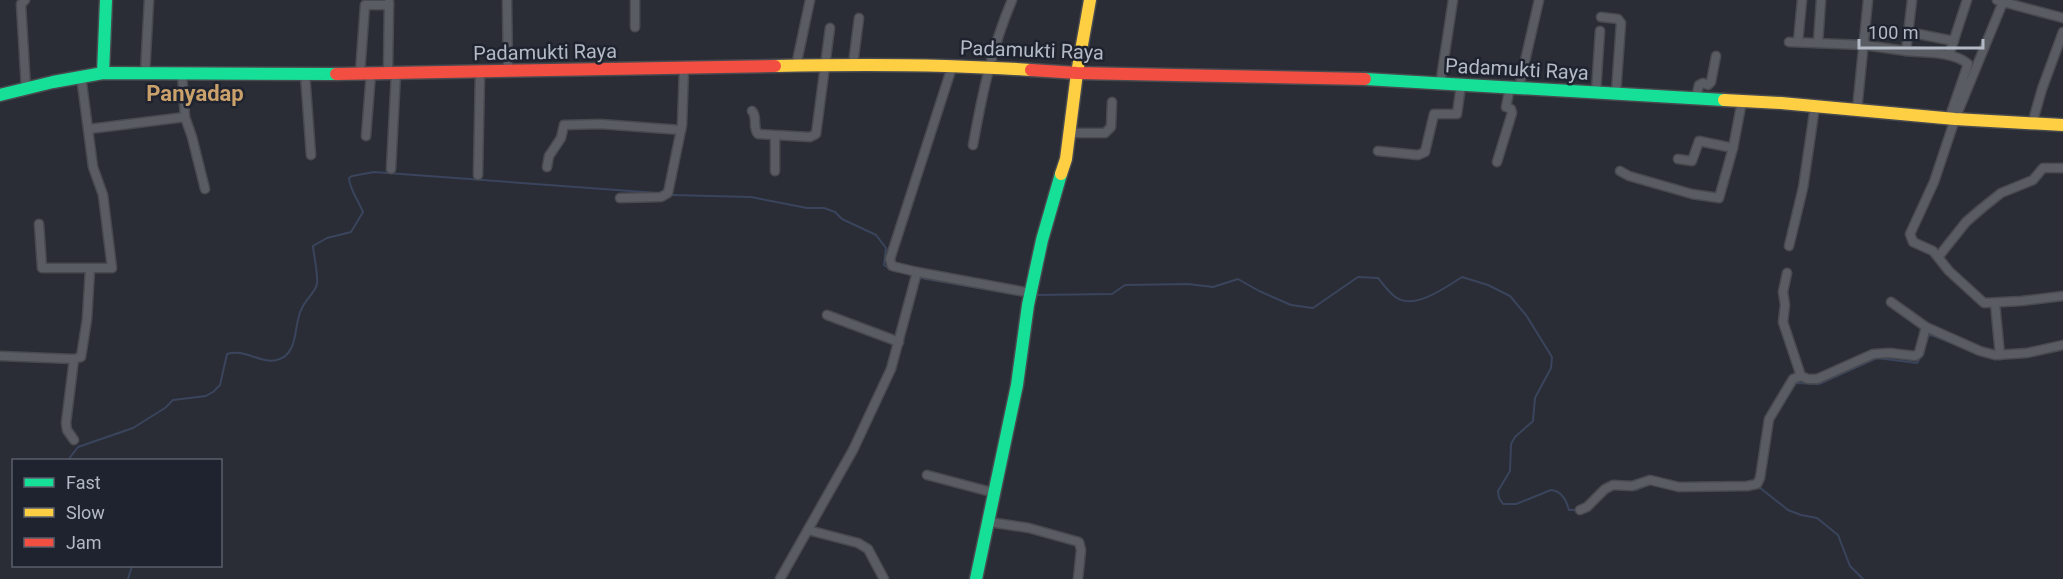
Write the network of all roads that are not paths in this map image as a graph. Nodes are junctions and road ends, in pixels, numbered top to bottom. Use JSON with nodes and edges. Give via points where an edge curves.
{"nodes":[{"id":1,"x":23,"y":0,"type":"edge"},
{"id":2,"x":106,"y":0,"type":"edge"},
{"id":3,"x":149,"y":0,"type":"edge"},
{"id":4,"x":507,"y":0,"type":"edge"},
{"id":5,"x":635,"y":0,"type":"edge"},
{"id":6,"x":810,"y":0,"type":"edge"},
{"id":7,"x":1012,"y":0,"type":"edge"},
{"id":8,"x":1090,"y":0,"type":"edge"},
{"id":9,"x":1453,"y":0,"type":"edge"},
{"id":10,"x":1539,"y":0,"type":"edge"},
{"id":11,"x":1802,"y":0,"type":"edge"},
{"id":12,"x":1821,"y":0,"type":"edge"},
{"id":13,"x":1868,"y":0,"type":"edge"},
{"id":14,"x":1912,"y":0,"type":"edge"},
{"id":15,"x":1964,"y":1,"type":"edge"},
{"id":16,"x":2000,"y":1,"type":"edge"},
{"id":17,"x":365,"y":2,"type":"edge"},
{"id":18,"x":389,"y":3,"type":"edge"},
{"id":19,"x":1601,"y":17,"type":"dead end"},
{"id":20,"x":859,"y":18,"type":"dead end"},
{"id":21,"x":2063,"y":18,"type":"edge"},
{"id":22,"x":635,"y":27,"type":"dead end"},
{"id":23,"x":830,"y":28,"type":"dead end"},
{"id":24,"x":1600,"y":31,"type":"dead end"},
{"id":25,"x":1908,"y":32,"type":"junction"},
{"id":26,"x":2063,"y":32,"type":"edge"},
{"id":27,"x":1954,"y":41,"type":"junction"},
{"id":28,"x":1818,"y":43,"type":"junction"},
{"id":29,"x":1864,"y":45,"type":"junction"},
{"id":30,"x":1906,"y":51,"type":"junction"},
{"id":31,"x":1949,"y":55,"type":"junction"},
{"id":32,"x":1716,"y":56,"type":"dead end"},
{"id":33,"x":853,"y":64,"type":"junction"},
{"id":34,"x":796,"y":66,"type":"junction"},
{"id":35,"x":824,"y":66,"type":"junction"},
{"id":36,"x":952,"y":67,"type":"junction"},
{"id":37,"x":988,"y":67,"type":"junction"},
{"id":38,"x":684,"y":69,"type":"junction"},
{"id":39,"x":480,"y":72,"type":"junction"},
{"id":40,"x":508,"y":72,"type":"junction"},
{"id":41,"x":103,"y":73,"type":"junction"},
{"id":42,"x":366,"y":73,"type":"junction"},
{"id":43,"x":392,"y":73,"type":"junction"},
{"id":44,"x":1077,"y":73,"type":"junction"},
{"id":45,"x":145,"y":74,"type":"junction"},
{"id":46,"x":182,"y":74,"type":"junction"},
{"id":47,"x":305,"y":74,"type":"junction"},
{"id":48,"x":82,"y":78,"type":"junction"},
{"id":49,"x":1440,"y":85,"type":"junction"},
{"id":50,"x":1461,"y":85,"type":"junction"},
{"id":51,"x":1515,"y":87,"type":"junction"},
{"id":52,"x":26,"y":89,"type":"junction"},
{"id":53,"x":1596,"y":92,"type":"junction"},
{"id":54,"x":1616,"y":93,"type":"junction"},
{"id":55,"x":0,"y":95,"type":"edge"},
{"id":56,"x":1696,"y":98,"type":"junction"},
{"id":57,"x":1742,"y":101,"type":"junction"},
{"id":58,"x":1112,"y":102,"type":"dead end"},
{"id":59,"x":1815,"y":106,"type":"junction"},
{"id":60,"x":1857,"y":110,"type":"junction"},
{"id":61,"x":752,"y":111,"type":"dead end"},
{"id":62,"x":185,"y":117,"type":"junction"},
{"id":63,"x":1952,"y":119,"type":"junction"},
{"id":64,"x":2032,"y":124,"type":"junction"},
{"id":65,"x":2063,"y":125,"type":"edge"},
{"id":66,"x":89,"y":129,"type":"junction"},
{"id":67,"x":681,"y":130,"type":"junction"},
{"id":68,"x":1069,"y":133,"type":"junction"},
{"id":69,"x":366,"y":136,"type":"dead end"},
{"id":70,"x":775,"y":136,"type":"junction"},
{"id":71,"x":973,"y":145,"type":"dead end"},
{"id":72,"x":1733,"y":148,"type":"junction"},
{"id":73,"x":1378,"y":151,"type":"dead end"},
{"id":74,"x":311,"y":155,"type":"dead end"},
{"id":75,"x":1678,"y":159,"type":"dead end"},
{"id":76,"x":1497,"y":162,"type":"dead end"},
{"id":77,"x":547,"y":167,"type":"dead end"},
{"id":78,"x":2063,"y":168,"type":"edge"},
{"id":79,"x":391,"y":169,"type":"dead end"},
{"id":80,"x":775,"y":171,"type":"dead end"},
{"id":81,"x":1620,"y":171,"type":"dead end"},
{"id":82,"x":478,"y":175,"type":"dead end"},
{"id":83,"x":205,"y":189,"type":"dead end"},
{"id":84,"x":620,"y":198,"type":"dead end"},
{"id":85,"x":39,"y":224,"type":"dead end"},
{"id":86,"x":1790,"y":246,"type":"dead end"},
{"id":87,"x":1939,"y":256,"type":"junction"},
{"id":88,"x":90,"y":270,"type":"junction"},
{"id":89,"x":917,"y":273,"type":"junction"},
{"id":90,"x":1787,"y":273,"type":"dead end"},
{"id":91,"x":1031,"y":293,"type":"junction"},
{"id":92,"x":2063,"y":296,"type":"edge"},
{"id":93,"x":1891,"y":302,"type":"dead end"},
{"id":94,"x":1995,"y":303,"type":"junction"},
{"id":95,"x":827,"y":315,"type":"dead end"},
{"id":96,"x":1926,"y":327,"type":"junction"},
{"id":97,"x":899,"y":342,"type":"junction"},
{"id":98,"x":2063,"y":345,"type":"edge"},
{"id":99,"x":2000,"y":355,"type":"junction"},
{"id":100,"x":0,"y":356,"type":"edge"},
{"id":101,"x":74,"y":359,"type":"junction"},
{"id":102,"x":1801,"y":376,"type":"junction"},
{"id":103,"x":74,"y":440,"type":"dead end"},
{"id":104,"x":927,"y":475,"type":"dead end"},
{"id":105,"x":995,"y":493,"type":"junction"},
{"id":106,"x":1580,"y":510,"type":"dead end"},
{"id":107,"x":989,"y":522,"type":"junction"},
{"id":108,"x":808,"y":530,"type":"junction"},
{"id":109,"x":780,"y":579,"type":"edge"},
{"id":110,"x":884,"y":579,"type":"edge"},
{"id":111,"x":976,"y":579,"type":"edge"},
{"id":112,"x":1078,"y":579,"type":"edge"}],
"edges":[{"from":1,"to":52,"type":"street"},
{"from":2,"to":41,"type":"street"},
{"from":3,"to":45,"type":"street"},
{"from":4,"to":40,"type":"street"},
{"from":5,"to":22,"type":"street"},
{"from":6,"to":34,"type":"street"},
{"from":7,"to":37,"type":"street"},
{"from":8,"to":44,"type":"street"},
{"from":9,"to":49,"type":"street"},
{"from":10,"to":51,"type":"street"},
{"from":11,"to":28,"type":"street","via":[[1794,42]]},
{"from":12,"to":28,"type":"street"},
{"from":13,"to":29,"type":"street"},
{"from":14,"to":25,"type":"street"},
{"from":15,"to":27,"type":"street"},
{"from":16,"to":21,"type":"street"},
{"from":16,"to":63,"type":"street"},
{"from":17,"to":18,"type":"street"},
{"from":17,"to":42,"type":"street"},
{"from":18,"to":43,"type":"street"},
{"from":19,"to":54,"type":"street","via":[[1618,18],[1621,23]]},
{"from":20,"to":33,"type":"street"},
{"from":23,"to":35,"type":"street"},
{"from":24,"to":53,"type":"street"},
{"from":25,"to":27,"type":"street"},
{"from":25,"to":30,"type":"street"},
{"from":26,"to":64,"type":"street"},
{"from":27,"to":31,"type":"street"},
{"from":28,"to":29,"type":"street"},
{"from":29,"to":30,"type":"street"},
{"from":29,"to":60,"type":"street"},
{"from":30,"to":31,"type":"street"},
{"from":31,"to":63,"type":"street","via":[[1969,65]]},
{"from":32,"to":56,"type":"street","via":[[1711,82],[1699,85]]},
{"from":33,"to":35,"type":"street","name":"Padamukti Raya"},
{"from":33,"to":36,"type":"street","name":"Padamukti Raya"},
{"from":34,"to":35,"type":"street","name":"Padamukti Raya"},
{"from":34,"to":38,"type":"street","name":"Padamukti Raya"},
{"from":35,"to":70,"type":"street","via":[[816,134]]},
{"from":36,"to":37,"type":"street","name":"Padamukti Raya"},
{"from":36,"to":89,"type":"street","via":[[890,259],[892,266]]},
{"from":37,"to":44,"type":"street","name":"Padamukti Raya"},
{"from":37,"to":71,"type":"street"},
{"from":38,"to":40,"type":"street","name":"Padamukti Raya"},
{"from":38,"to":67,"type":"street"},
{"from":39,"to":40,"type":"street","name":"Padamukti Raya"},
{"from":39,"to":43,"type":"street","name":"Padamukti Raya"},
{"from":39,"to":82,"type":"street"},
{"from":41,"to":45,"type":"street","name":"Padamukti Raya"},
{"from":41,"to":48,"type":"street","name":"Padamukti Raya"},
{"from":42,"to":43,"type":"street","name":"Padamukti Raya"},
{"from":42,"to":47,"type":"street","name":"Padamukti Raya"},
{"from":42,"to":69,"type":"street"},
{"from":43,"to":79,"type":"street"},
{"from":44,"to":49,"type":"street","name":"Padamukti Raya","via":[[1362,79]]},
{"from":44,"to":68,"type":"street"},
{"from":45,"to":46,"type":"street","name":"Padamukti Raya"},
{"from":46,"to":47,"type":"street","name":"Padamukti Raya"},
{"from":46,"to":62,"type":"street"},
{"from":47,"to":74,"type":"street"},
{"from":48,"to":52,"type":"street","name":"Padamukti Raya"},
{"from":48,"to":66,"type":"street"},
{"from":49,"to":50,"type":"street","name":"Padamukti Raya"},
{"from":50,"to":51,"type":"street","name":"Padamukti Raya"},
{"from":50,"to":73,"type":"street","via":[[1457,114],[1434,114],[1425,152],[1418,155]]},
{"from":51,"to":53,"type":"street","name":"Padamukti Raya"},
{"from":51,"to":76,"type":"street","via":[[1506,107],[1512,112]]},
{"from":52,"to":55,"type":"street","name":"Padamukti Raya"},
{"from":53,"to":54,"type":"street","name":"Padamukti Raya"},
{"from":54,"to":56,"type":"street","name":"Padamukti Raya"},
{"from":56,"to":57,"type":"street","name":"Padamukti Raya"},
{"from":57,"to":59,"type":"street","name":"Padamukti Raya"},
{"from":57,"to":72,"type":"street"},
{"from":58,"to":68,"type":"street","via":[[1111,128],[1106,133]]},
{"from":59,"to":60,"type":"street","name":"Padamukti Raya"},
{"from":59,"to":86,"type":"street"},
{"from":60,"to":63,"type":"street","name":"Padamukti Raya"},
{"from":61,"to":70,"type":"street","via":[[756,133]]},
{"from":62,"to":66,"type":"street"},
{"from":62,"to":83,"type":"street"},
{"from":63,"to":64,"type":"street","name":"Padamukti Raya"},
{"from":63,"to":87,"type":"street","via":[[1934,182],[1910,234],[1913,242]]},
{"from":64,"to":65,"type":"street","name":"Padamukti Raya"},
{"from":66,"to":88,"type":"street","via":[[112,267]]},
{"from":67,"to":77,"type":"street","via":[[564,125]]},
{"from":67,"to":84,"type":"street","via":[[668,193],[661,197]]},
{"from":68,"to":91,"type":"street","via":[[1066,159]]},
{"from":70,"to":80,"type":"street"},
{"from":72,"to":75,"type":"street","via":[[1699,141],[1692,160]]},
{"from":72,"to":81,"type":"street","via":[[1717,198],[1692,195]]},
{"from":78,"to":87,"type":"street","via":[[2043,168],[2033,180],[2001,193],[1966,222]]},
{"from":85,"to":88,"type":"street","via":[[41,268]]},
{"from":87,"to":94,"type":"street","via":[[1980,301]]},
{"from":88,"to":101,"type":"street","via":[[83,354]]},
{"from":89,"to":91,"type":"street"},
{"from":89,"to":97,"type":"street"},
{"from":90,"to":102,"type":"street","via":[[1784,326]]},
{"from":91,"to":105,"type":"street"},
{"from":92,"to":94,"type":"street"},
{"from":93,"to":96,"type":"street"},
{"from":94,"to":99,"type":"street"},
{"from":95,"to":97,"type":"street"},
{"from":96,"to":99,"type":"street","via":[[1980,351]]},
{"from":96,"to":102,"type":"street","via":[[1915,356],[1872,354],[1817,379]]},
{"from":97,"to":108,"type":"street","via":[[891,369],[853,450]]},
{"from":98,"to":99,"type":"street"},
{"from":100,"to":101,"type":"street"},
{"from":101,"to":103,"type":"street","via":[[66,423]]},
{"from":102,"to":106,"type":"street","via":[[1793,379],[1769,419],[1757,484],[1678,487],[1650,480],[1632,486],[1613,485]]},
{"from":104,"to":105,"type":"street"},
{"from":105,"to":107,"type":"street"},
{"from":107,"to":111,"type":"street"},
{"from":107,"to":112,"type":"street","via":[[1079,542]]},
{"from":108,"to":109,"type":"street"},
{"from":108,"to":110,"type":"street","via":[[868,549]]}]}
